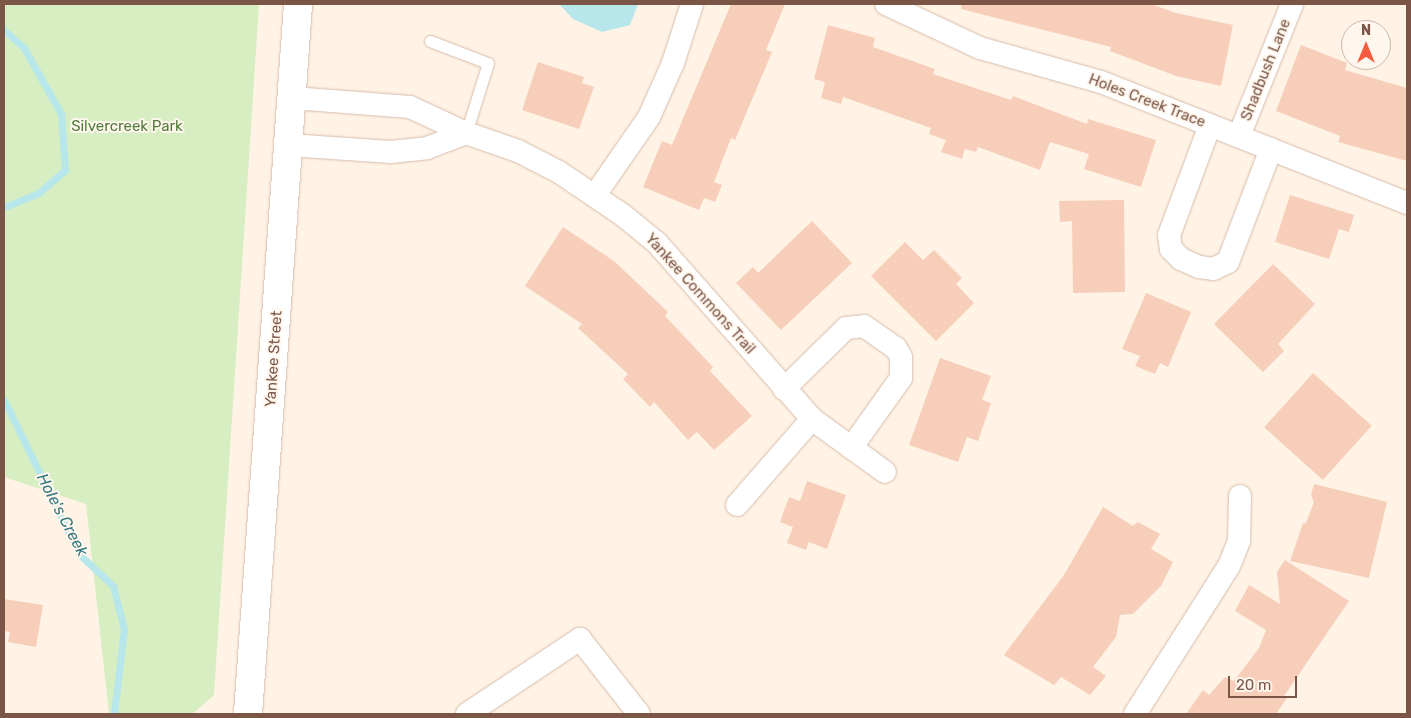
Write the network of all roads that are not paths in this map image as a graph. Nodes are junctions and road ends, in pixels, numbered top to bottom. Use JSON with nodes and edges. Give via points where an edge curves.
{"nodes":[{"id":1,"x":298,"y":4,"type":"edge"},
{"id":2,"x":692,"y":4,"type":"edge"},
{"id":3,"x":886,"y":4,"type":"edge"},
{"id":4,"x":1292,"y":4,"type":"edge"},
{"id":5,"x":430,"y":41,"type":"dead end"},
{"id":6,"x":293,"y":98,"type":"junction"},
{"id":7,"x":1210,"y":125,"type":"junction"},
{"id":8,"x":466,"y":133,"type":"junction"},
{"id":9,"x":1239,"y":136,"type":"junction"},
{"id":10,"x":289,"y":145,"type":"junction"},
{"id":11,"x":1271,"y":149,"type":"junction"},
{"id":12,"x":595,"y":195,"type":"junction"},
{"id":13,"x":1407,"y":203,"type":"edge"},
{"id":14,"x":784,"y":389,"type":"junction"},
{"id":15,"x":812,"y":419,"type":"junction"},
{"id":16,"x":851,"y":448,"type":"junction"},
{"id":17,"x":885,"y":472,"type":"dead end"},
{"id":18,"x":1240,"y":496,"type":"dead end"},
{"id":19,"x":737,"y":505,"type":"dead end"},
{"id":20,"x":248,"y":714,"type":"edge"},
{"id":21,"x":467,"y":714,"type":"edge"},
{"id":22,"x":639,"y":714,"type":"edge"},
{"id":23,"x":1135,"y":714,"type":"edge"}],
"edges":[{"from":1,"to":6,"type":"street","name":"Yankee Street"},
{"from":2,"to":12,"type":"street","via":[[673,63],[649,117]]},
{"from":3,"to":7,"type":"street","name":"Holes Creek Trace","via":[[980,48],[1101,82]]},
{"from":4,"to":9,"type":"street","name":"Shadbush Lane"},
{"from":5,"to":8,"type":"lane","via":[[488,63]]},
{"from":6,"to":8,"type":"street","name":"Yankee Commons Trail","via":[[410,107]]},
{"from":6,"to":10,"type":"street","name":"Yankee Street"},
{"from":7,"to":9,"type":"street","name":"Holes Creek Trace"},
{"from":7,"to":11,"type":"street","via":[[1168,235],[1171,249],[1181,259],[1199,267],[1213,269],[1228,262]]},
{"from":8,"to":10,"type":"street","via":[[427,148],[391,152]]},
{"from":8,"to":12,"type":"street","name":"Yankee Commons Trail","via":[[518,151]]},
{"from":9,"to":11,"type":"street","name":"Holes Creek Trace"},
{"from":10,"to":20,"type":"street","name":"Yankee Street"},
{"from":11,"to":13,"type":"street","name":"Holes Creek Trace"},
{"from":12,"to":14,"type":"street","name":"Yankee Commons Trail","via":[[657,243]]},
{"from":14,"to":15,"type":"street","name":"Yankee Commons Trail"},
{"from":14,"to":16,"type":"street","via":[[846,328],[864,326],[896,348],[901,357],[901,378]]},
{"from":15,"to":16,"type":"street","name":"Yankee Commons Trail"},
{"from":15,"to":19,"type":"street"},
{"from":16,"to":17,"type":"street","name":"Yankee Commons Trail"},
{"from":18,"to":23,"type":"street","via":[[1239,541],[1229,566]]},
{"from":21,"to":22,"type":"street","via":[[580,639]]}]}
